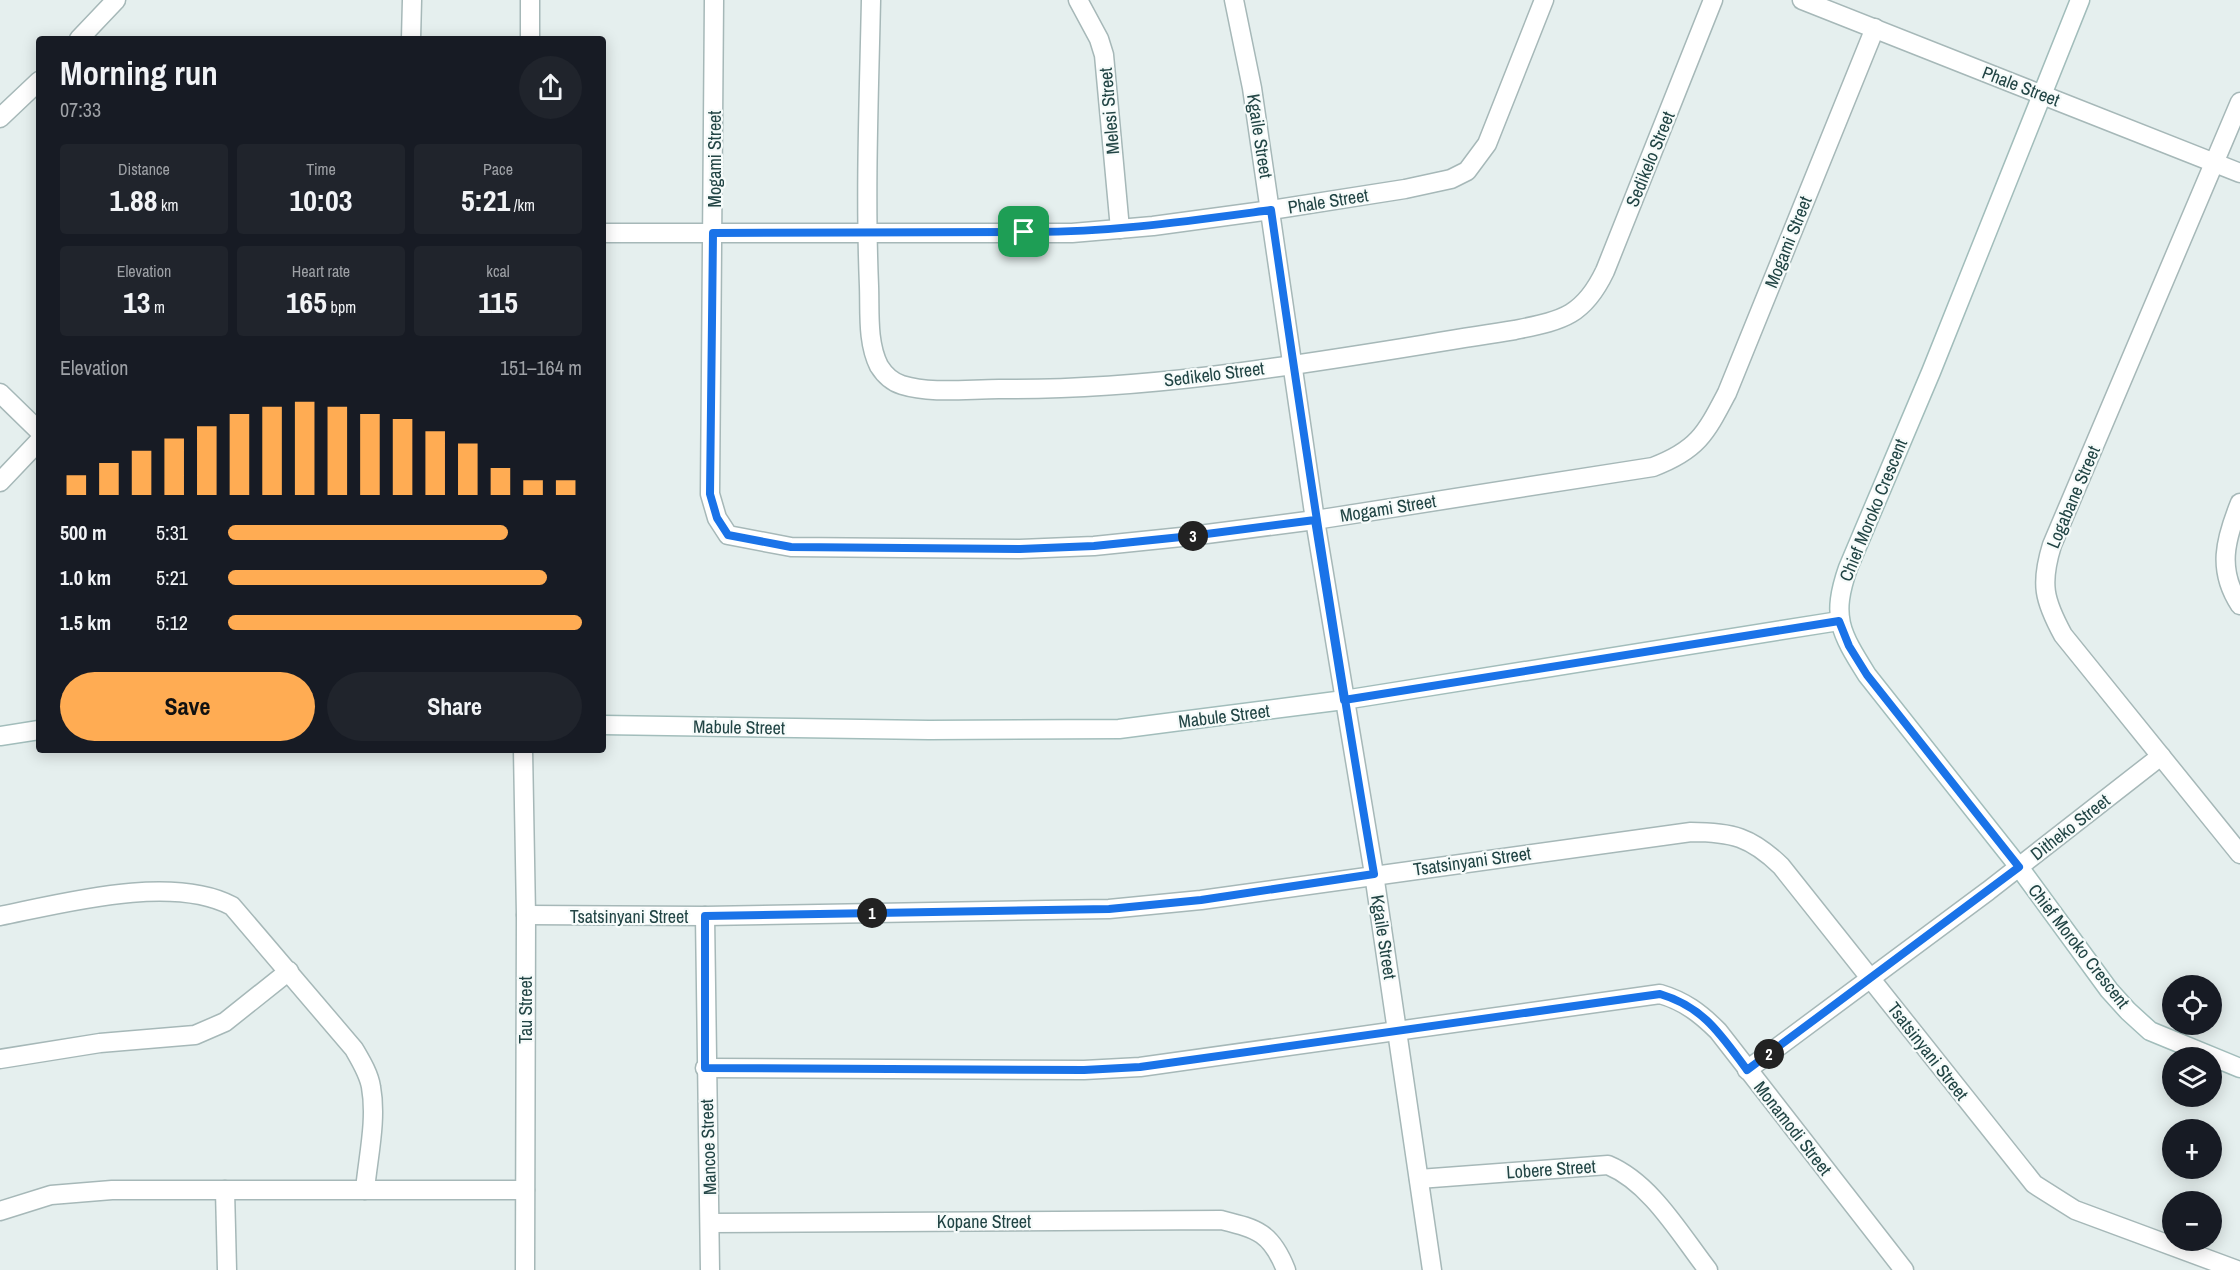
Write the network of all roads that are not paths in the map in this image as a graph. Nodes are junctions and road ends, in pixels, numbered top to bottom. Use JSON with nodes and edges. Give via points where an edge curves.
{"nodes":[{"id":1,"x":116,"y":0,"type":"edge"},
{"id":2,"x":411,"y":0,"type":"edge"},
{"id":3,"x":531,"y":0,"type":"edge"},
{"id":4,"x":714,"y":0,"type":"edge"},
{"id":5,"x":870,"y":0,"type":"edge"},
{"id":6,"x":1078,"y":0,"type":"edge"},
{"id":7,"x":1234,"y":0,"type":"edge"},
{"id":8,"x":1544,"y":0,"type":"edge"},
{"id":9,"x":1713,"y":0,"type":"edge"},
{"id":10,"x":1802,"y":0,"type":"edge"},
{"id":11,"x":2080,"y":0,"type":"edge"},
{"id":12,"x":1875,"y":28,"type":"junction"},
{"id":13,"x":82,"y":36,"type":"edge"},
{"id":14,"x":411,"y":36,"type":"edge"},
{"id":15,"x":530,"y":36,"type":"edge"},
{"id":16,"x":36,"y":84,"type":"edge"},
{"id":17,"x":2041,"y":94,"type":"junction"},
{"id":18,"x":2240,"y":102,"type":"edge"},
{"id":19,"x":0,"y":118,"type":"edge"},
{"id":20,"x":2215,"y":162,"type":"junction"},
{"id":21,"x":2240,"y":173,"type":"edge"},
{"id":22,"x":1271,"y":210,"type":"junction"},
{"id":23,"x":1120,"y":229,"type":"junction"},
{"id":24,"x":606,"y":232,"type":"edge"},
{"id":25,"x":867,"y":232,"type":"junction"},
{"id":26,"x":713,"y":233,"type":"junction"},
{"id":27,"x":1293,"y":364,"type":"junction"},
{"id":28,"x":0,"y":393,"type":"edge"},
{"id":29,"x":36,"y":428,"type":"edge"},
{"id":30,"x":36,"y":444,"type":"edge"},
{"id":31,"x":0,"y":482,"type":"edge"},
{"id":32,"x":2240,"y":503,"type":"edge"},
{"id":33,"x":1315,"y":520,"type":"junction"},
{"id":34,"x":2240,"y":605,"type":"edge"},
{"id":35,"x":1839,"y":621,"type":"junction"},
{"id":36,"x":1344,"y":700,"type":"junction"},
{"id":37,"x":606,"y":725,"type":"edge"},
{"id":38,"x":36,"y":730,"type":"edge"},
{"id":39,"x":0,"y":736,"type":"edge"},
{"id":40,"x":523,"y":753,"type":"edge"},
{"id":41,"x":2161,"y":756,"type":"junction"},
{"id":42,"x":2240,"y":854,"type":"edge"},
{"id":43,"x":2019,"y":867,"type":"junction"},
{"id":44,"x":1374,"y":874,"type":"junction"},
{"id":45,"x":526,"y":915,"type":"junction"},
{"id":46,"x":0,"y":916,"type":"edge"},
{"id":47,"x":705,"y":916,"type":"junction"},
{"id":48,"x":289,"y":971,"type":"junction"},
{"id":49,"x":1871,"y":977,"type":"junction"},
{"id":50,"x":1398,"y":1030,"type":"junction"},
{"id":51,"x":0,"y":1059,"type":"edge"},
{"id":52,"x":705,"y":1068,"type":"junction"},
{"id":53,"x":2240,"y":1068,"type":"edge"},
{"id":54,"x":1747,"y":1070,"type":"junction"},
{"id":55,"x":1419,"y":1179,"type":"junction"},
{"id":56,"x":225,"y":1190,"type":"junction"},
{"id":57,"x":365,"y":1190,"type":"junction"},
{"id":58,"x":525,"y":1190,"type":"junction"},
{"id":59,"x":0,"y":1211,"type":"edge"},
{"id":60,"x":710,"y":1223,"type":"junction"},
{"id":61,"x":226,"y":1270,"type":"edge"},
{"id":62,"x":525,"y":1270,"type":"edge"},
{"id":63,"x":710,"y":1270,"type":"edge"},
{"id":64,"x":1286,"y":1270,"type":"edge"},
{"id":65,"x":1432,"y":1270,"type":"edge"},
{"id":66,"x":1708,"y":1270,"type":"edge"},
{"id":67,"x":1904,"y":1270,"type":"edge"},
{"id":68,"x":2237,"y":1270,"type":"edge"}],
"edges":[{"from":1,"to":13,"type":"street"},
{"from":2,"to":14,"type":"street"},
{"from":3,"to":15,"type":"street"},
{"from":4,"to":26,"type":"street","name":"Mogami Street"},
{"from":5,"to":25,"type":"street","name":"Sedikelo Street"},
{"from":6,"to":23,"type":"street","name":"Melesi Street","via":[[1104,55]]},
{"from":7,"to":22,"type":"street","name":"Kgaile Street"},
{"from":8,"to":22,"type":"street","name":"Phale Street","via":[[1487,144],[1467,171],[1405,189]]},
{"from":9,"to":27,"type":"street","name":"Sedikelo Street","via":[[1605,271],[1594,293],[1581,307],[1550,322],[1515,330]]},
{"from":10,"to":12,"type":"street","name":"Phale Street"},
{"from":11,"to":17,"type":"street","name":"Chief Moroko Crescent"},
{"from":12,"to":17,"type":"street","name":"Phale Street"},
{"from":12,"to":33,"type":"street","name":"Mogami Street","via":[[1727,393],[1696,444],[1678,458],[1653,467]]},
{"from":16,"to":19,"type":"street"},
{"from":17,"to":20,"type":"street","name":"Phale Street"},
{"from":17,"to":35,"type":"street","name":"Chief Moroko Crescent","via":[[1848,568],[1838,597]]},
{"from":18,"to":20,"type":"street","name":"Logabane Street"},
{"from":20,"to":21,"type":"street","name":"Phale Street"},
{"from":20,"to":41,"type":"street","name":"Logabane Street","via":[[2046,566],[2044,589],[2063,635]]},
{"from":22,"to":23,"type":"street","name":"Phale Street"},
{"from":22,"to":27,"type":"street","name":"Kgaile Street"},
{"from":23,"to":25,"type":"street","name":"Phale Street","via":[[1072,233]]},
{"from":24,"to":26,"type":"street","name":"Phale Street"},
{"from":25,"to":26,"type":"street","name":"Phale Street"},
{"from":25,"to":27,"type":"street","name":"Sedikelo Street","via":[[872,350],[880,368],[901,385],[924,389],[1041,390]]},
{"from":26,"to":33,"type":"street","name":"Mogami Street","via":[[710,494],[717,518],[728,535],[791,547],[1020,549],[1094,546]]},
{"from":27,"to":33,"type":"street","name":"Kgaile Street"},
{"from":28,"to":29,"type":"street"},
{"from":30,"to":31,"type":"street"},
{"from":32,"to":34,"type":"street","via":[[2226,551],[2225,572]]},
{"from":33,"to":36,"type":"street","name":"Kgaile Street"},
{"from":35,"to":36,"type":"street","name":"Mabule Street"},
{"from":35,"to":43,"type":"street","name":"Chief Moroko Crescent","via":[[1867,675]]},
{"from":36,"to":37,"type":"street","name":"Mabule Street","via":[[1119,729]]},
{"from":36,"to":44,"type":"street","name":"Kgaile Street"},
{"from":38,"to":39,"type":"street"},
{"from":40,"to":45,"type":"street","name":"Tau Street"},
{"from":41,"to":42,"type":"street","name":"Logabane Street"},
{"from":41,"to":43,"type":"street","name":"Ditheko Street"},
{"from":43,"to":49,"type":"street","name":"Ditheko Street"},
{"from":43,"to":53,"type":"street","name":"Chief Moroko Crescent","via":[[2109,990],[2150,1031]]},
{"from":44,"to":47,"type":"street","name":"Tsatsinyani Street","via":[[1201,900],[1109,909]]},
{"from":44,"to":49,"type":"street","name":"Tsatsinyani Street","via":[[1691,832],[1726,832],[1764,850],[1781,866]]},
{"from":44,"to":50,"type":"street","name":"Kgaile Street"},
{"from":45,"to":47,"type":"street","name":"Tsatsinyani Street"},
{"from":45,"to":58,"type":"street","name":"Tau Street"},
{"from":46,"to":48,"type":"street","via":[[120,893],[201,895],[232,906]]},
{"from":47,"to":52,"type":"street","name":"Mancoe Street"},
{"from":48,"to":51,"type":"street","via":[[225,1022],[195,1035],[100,1043]]},
{"from":48,"to":57,"type":"street","via":[[354,1049],[371,1085],[373,1105]]},
{"from":49,"to":54,"type":"street","name":"Ditheko Street"},
{"from":49,"to":68,"type":"street","name":"Tsatsinyani Street","via":[[2034,1184],[2075,1210]]},
{"from":50,"to":52,"type":"street","name":"Monamodi Street","via":[[1140,1067]]},
{"from":50,"to":54,"type":"street","name":"Monamodi Street","via":[[1660,994],[1699,1012]]},
{"from":50,"to":55,"type":"street","name":"Kgaile Street"},
{"from":52,"to":60,"type":"street","name":"Mancoe Street"},
{"from":54,"to":67,"type":"street","name":"Monamodi Street"},
{"from":55,"to":65,"type":"street","name":"Kgaile Street"},
{"from":55,"to":66,"type":"street","name":"Lobere Street","via":[[1608,1165],[1627,1173]]},
{"from":56,"to":57,"type":"street"},
{"from":56,"to":59,"type":"street","via":[[61,1194]]},
{"from":56,"to":61,"type":"street"},
{"from":57,"to":58,"type":"street"},
{"from":58,"to":62,"type":"street","name":"Tau Street"},
{"from":60,"to":63,"type":"street","name":"Mancoe Street"},
{"from":60,"to":64,"type":"street","name":"Kopane Street","via":[[1221,1220],[1258,1230],[1275,1245]]}]}
